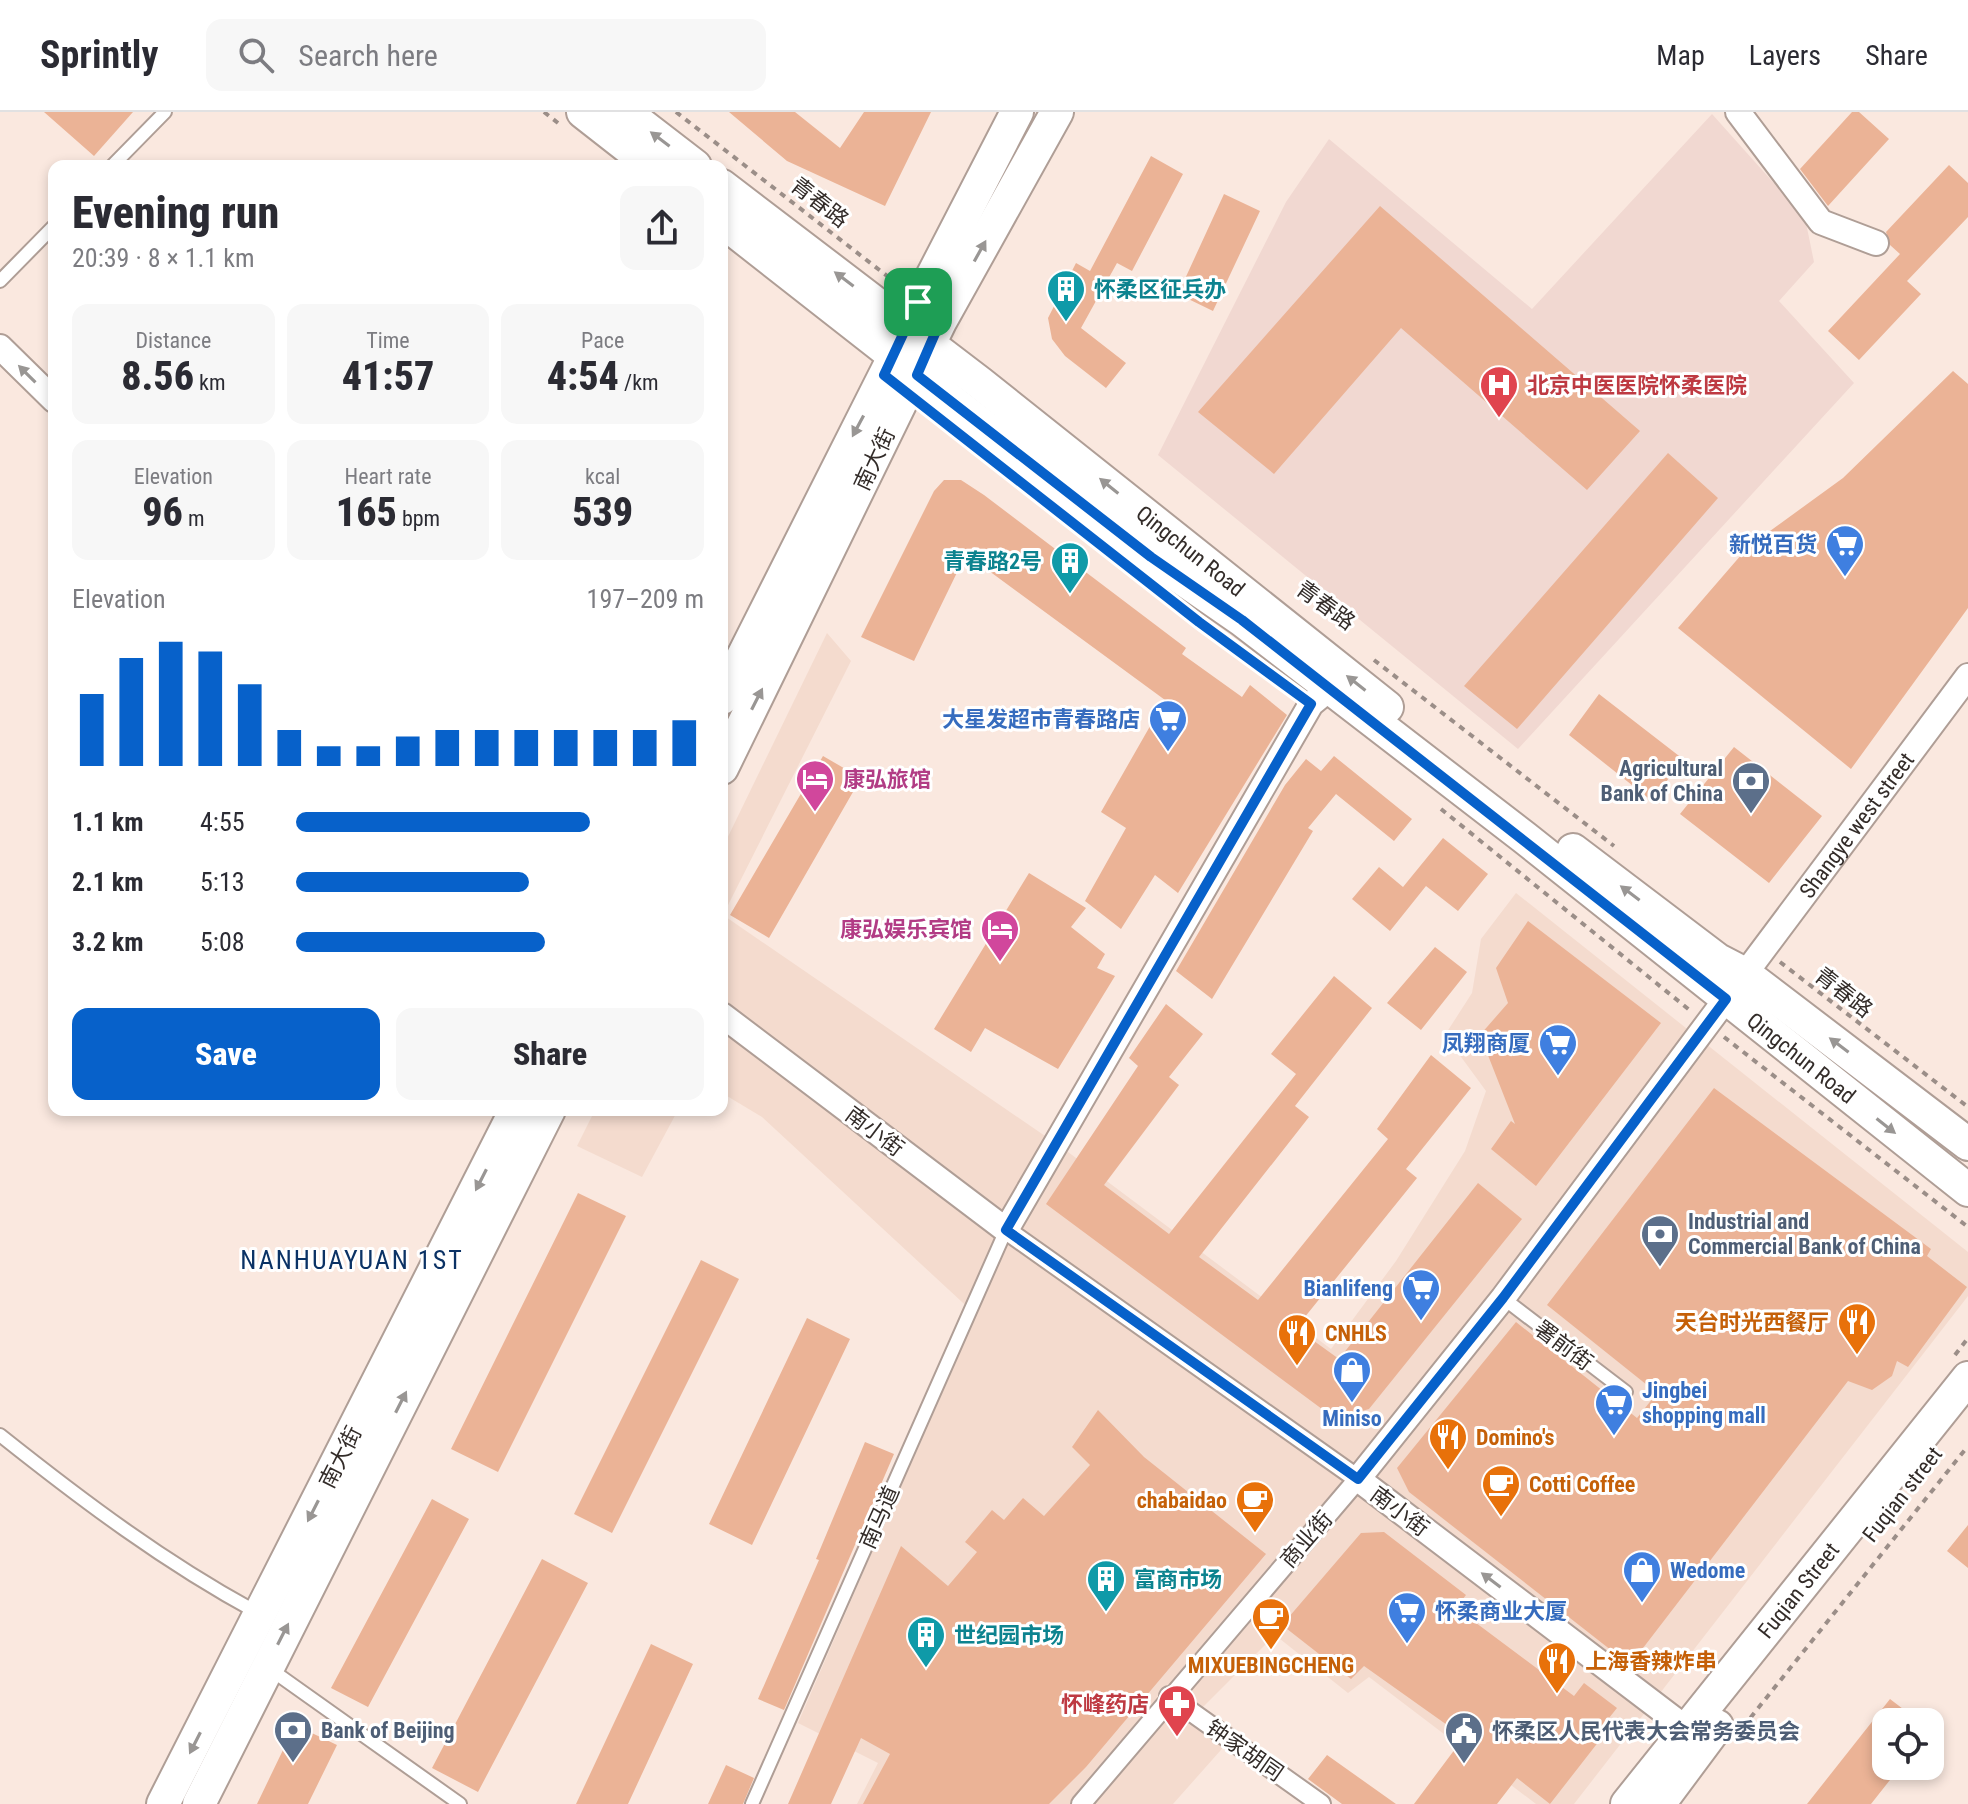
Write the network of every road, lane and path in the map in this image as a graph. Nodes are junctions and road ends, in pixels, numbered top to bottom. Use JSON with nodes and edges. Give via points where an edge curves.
{"nodes":[{"id":1,"x":165,"y":112,"type":"edge"},
{"id":2,"x":583,"y":112,"type":"edge"},
{"id":3,"x":625,"y":112,"type":"edge"},
{"id":4,"x":676,"y":112,"type":"edge"},
{"id":5,"x":1015,"y":112,"type":"edge"},
{"id":6,"x":1057,"y":112,"type":"edge"},
{"id":7,"x":1738,"y":112,"type":"edge"},
{"id":8,"x":118,"y":160,"type":"edge"},
{"id":9,"x":644,"y":160,"type":"edge"},
{"id":10,"x":687,"y":160,"type":"edge"},
{"id":11,"x":728,"y":190,"type":"edge"},
{"id":12,"x":728,"y":226,"type":"edge"},
{"id":13,"x":48,"y":232,"type":"edge"},
{"id":14,"x":1876,"y":243,"type":"dead end"},
{"id":15,"x":0,"y":281,"type":"edge"},
{"id":16,"x":918,"y":325,"type":"junction"},
{"id":17,"x":0,"y":347,"type":"edge"},
{"id":18,"x":906,"y":366,"type":"junction"},
{"id":19,"x":48,"y":394,"type":"edge"},
{"id":20,"x":1371,"y":658,"type":"dead end"},
{"id":21,"x":1968,"y":676,"type":"edge"},
{"id":22,"x":728,"y":687,"type":"edge"},
{"id":23,"x":1328,"y":690,"type":"junction"},
{"id":24,"x":728,"y":755,"type":"edge"},
{"id":25,"x":1434,"y":804,"type":"dead end"},
{"id":26,"x":1624,"y":853,"type":"dead end"},
{"id":27,"x":1754,"y":961,"type":"junction"},
{"id":28,"x":1716,"y":1011,"type":"junction"},
{"id":29,"x":728,"y":1020,"type":"edge"},
{"id":30,"x":1968,"y":1107,"type":"edge"},
{"id":31,"x":513,"y":1116,"type":"edge"},
{"id":32,"x":546,"y":1116,"type":"edge"},
{"id":33,"x":1968,"y":1144,"type":"edge"},
{"id":34,"x":1968,"y":1190,"type":"edge"},
{"id":35,"x":1968,"y":1227,"type":"edge"},
{"id":36,"x":1006,"y":1230,"type":"junction"},
{"id":37,"x":1503,"y":1298,"type":"junction"},
{"id":38,"x":1968,"y":1378,"type":"edge"},
{"id":39,"x":1626,"y":1392,"type":"dead end"},
{"id":40,"x":1968,"y":1410,"type":"edge"},
{"id":41,"x":0,"y":1435,"type":"edge"},
{"id":42,"x":1968,"y":1446,"type":"edge"},
{"id":43,"x":1358,"y":1479,"type":"junction"},
{"id":44,"x":260,"y":1614,"type":"junction"},
{"id":45,"x":266,"y":1667,"type":"junction"},
{"id":46,"x":1169,"y":1696,"type":"junction"},
{"id":47,"x":1687,"y":1729,"type":"junction"},
{"id":48,"x":1739,"y":1732,"type":"dead end"},
{"id":49,"x":1661,"y":1795,"type":"edge"},
{"id":50,"x":163,"y":1804,"type":"edge"},
{"id":51,"x":199,"y":1804,"type":"edge"},
{"id":52,"x":460,"y":1804,"type":"edge"},
{"id":53,"x":752,"y":1804,"type":"edge"},
{"id":54,"x":1081,"y":1804,"type":"edge"},
{"id":55,"x":1321,"y":1804,"type":"edge"},
{"id":56,"x":1627,"y":1804,"type":"edge"}],
"edges":[{"from":1,"to":8,"type":"lane"},
{"from":2,"to":9,"type":"main road"},
{"from":10,"to":3,"type":"main road","one_way":true},
{"from":4,"to":16,"type":"path","name":"青春路","via":[[888,275]]},
{"from":5,"to":16,"type":"main road","name":"南大街"},
{"from":16,"to":6,"type":"main road","name":"南大街","one_way":true},
{"from":7,"to":14,"type":"street","via":[[1821,222]]},
{"from":16,"to":11,"type":"main road","name":"Qingchun Road","one_way":true},
{"from":12,"to":18,"type":"main road","name":"Qingchun Road"},
{"from":13,"to":15,"type":"lane"},
{"from":16,"to":18,"type":"main road","name":"南大街"},
{"from":27,"to":16,"type":"main road","name":"Qingchun Road","one_way":true,"via":[[1718,960],[1455,760]]},
{"from":19,"to":17,"type":"street","one_way":true},
{"from":18,"to":22,"type":"main road","name":"南大街","one_way":true},
{"from":18,"to":23,"type":"main road","name":"Qingchun Road"},
{"from":24,"to":18,"type":"main road","name":"南大街","one_way":true},
{"from":20,"to":26,"type":"path"},
{"from":21,"to":27,"type":"street","name":"Shangye west street"},
{"from":23,"to":28,"type":"main road","name":"Qingchun Road","via":[[1525,838]]},
{"from":23,"to":36,"type":"street","via":[[1311,704]]},
{"from":25,"to":28,"type":"path"},
{"from":27,"to":30,"type":"path","name":"青春路"},
{"from":33,"to":27,"type":"main road","name":"Qingchun Road","one_way":true},
{"from":28,"to":34,"type":"main road","name":"Qingchun Road","one_way":true},
{"from":28,"to":35,"type":"path"},
{"from":28,"to":37,"type":"street","name":"商业街"},
{"from":29,"to":36,"type":"street","name":"南小街"},
{"from":31,"to":44,"type":"main road","name":"南大街","one_way":true},
{"from":45,"to":32,"type":"main road","name":"南大街","one_way":true},
{"from":36,"to":43,"type":"street","name":"南小街"},
{"from":36,"to":53,"type":"lane","name":"南马道"},
{"from":37,"to":39,"type":"lane","name":"署前街"},
{"from":37,"to":43,"type":"street","name":"商业街"},
{"from":38,"to":47,"type":"main road","name":"Fuqian Street"},
{"from":40,"to":49,"type":"main road","name":"Fuqian street"},
{"from":41,"to":44,"type":"lane","via":[[106,1519],[190,1576]]},
{"from":42,"to":48,"type":"path"},
{"from":43,"to":46,"type":"street","name":"商业街"},
{"from":47,"to":43,"type":"street","name":"南小街","one_way":true},
{"from":44,"to":50,"type":"main road","name":"南大街","one_way":true},
{"from":45,"to":51,"type":"main road","name":"南大街"},
{"from":45,"to":52,"type":"lane"},
{"from":46,"to":54,"type":"street","name":"商业街"},
{"from":46,"to":55,"type":"street","name":"钟家胡同"},
{"from":47,"to":49,"type":"main road","name":"Fuqian Street"},
{"from":49,"to":56,"type":"main road","name":"Fuqian Street"}]}
